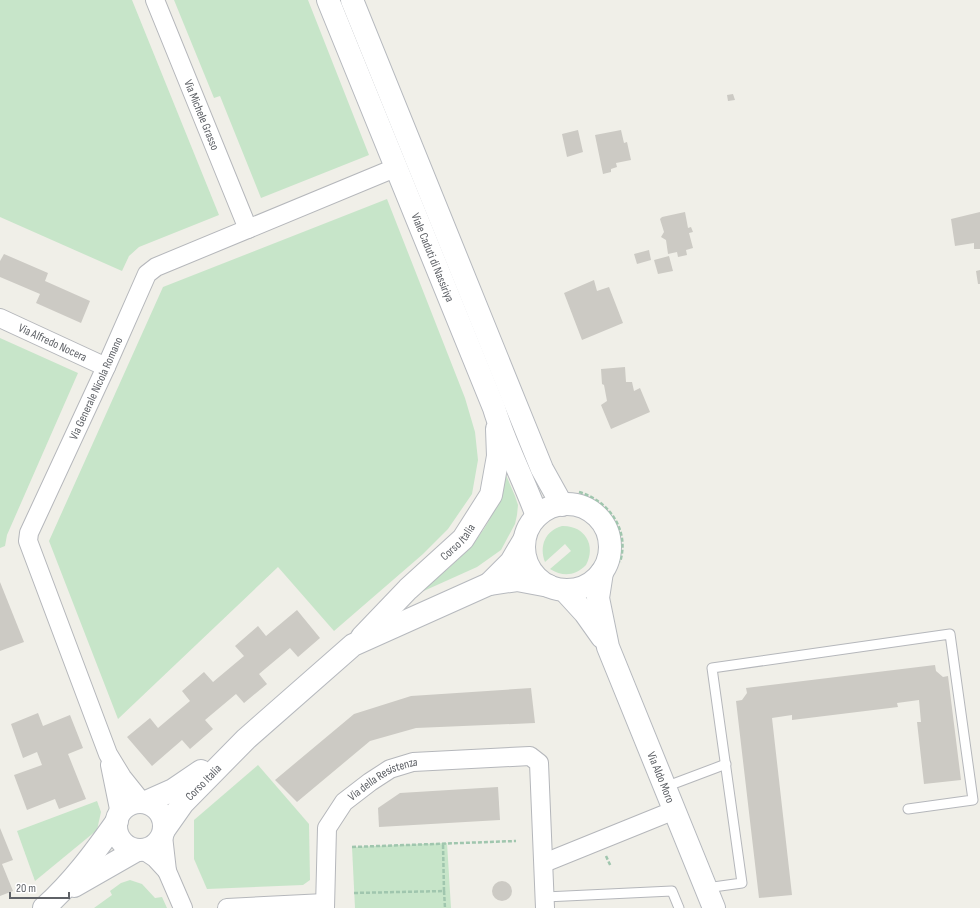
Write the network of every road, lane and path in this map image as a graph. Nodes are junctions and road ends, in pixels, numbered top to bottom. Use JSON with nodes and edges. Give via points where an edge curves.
{"nodes":[{"id":1,"x":155,"y":0,"type":"edge"},
{"id":2,"x":328,"y":0,"type":"edge"},
{"id":3,"x":352,"y":0,"type":"edge"},
{"id":4,"x":395,"y":168,"type":"junction"},
{"id":5,"x":248,"y":229,"type":"junction"},
{"id":6,"x":0,"y":318,"type":"edge"},
{"id":7,"x":106,"y":367,"type":"junction"},
{"id":8,"x":494,"y":408,"type":"junction"},
{"id":9,"x":568,"y":497,"type":"junction"},
{"id":10,"x":538,"y":516,"type":"junction"},
{"id":11,"x":524,"y":540,"type":"junction"},
{"id":12,"x":610,"y":568,"type":"junction"},
{"id":13,"x":489,"y":584,"type":"junction"},
{"id":14,"x":557,"y":588,"type":"junction"},
{"id":15,"x":353,"y":645,"type":"junction"},
{"id":16,"x":608,"y":647,"type":"junction"},
{"id":17,"x":246,"y":739,"type":"junction"},
{"id":18,"x":108,"y":754,"type":"junction"},
{"id":19,"x":726,"y":764,"type":"junction"},
{"id":20,"x":665,"y":787,"type":"junction"},
{"id":21,"x":144,"y":802,"type":"junction"},
{"id":22,"x":908,"y":809,"type":"dead end"},
{"id":23,"x":675,"y":810,"type":"junction"},
{"id":24,"x":118,"y":817,"type":"junction"},
{"id":25,"x":164,"y":833,"type":"junction"},
{"id":26,"x":516,"y":841,"type":"dead end"},
{"id":27,"x":443,"y":844,"type":"junction"},
{"id":28,"x":352,"y":847,"type":"dead end"},
{"id":29,"x":140,"y":850,"type":"junction"},
{"id":30,"x":605,"y":854,"type":"dead end"},
{"id":31,"x":544,"y":863,"type":"junction"},
{"id":32,"x":611,"y":867,"type":"dead end"},
{"id":33,"x":166,"y":871,"type":"junction"},
{"id":34,"x":706,"y":888,"type":"junction"},
{"id":35,"x":444,"y":890,"type":"junction"},
{"id":36,"x":61,"y":893,"type":"junction"},
{"id":37,"x":354,"y":893,"type":"dead end"},
{"id":38,"x":545,"y":902,"type":"edge"},
{"id":39,"x":325,"y":906,"type":"edge"},
{"id":40,"x":44,"y":908,"type":"edge"},
{"id":41,"x":183,"y":908,"type":"edge"},
{"id":42,"x":227,"y":908,"type":"edge"},
{"id":43,"x":445,"y":908,"type":"edge"},
{"id":44,"x":679,"y":908,"type":"edge"},
{"id":45,"x":714,"y":908,"type":"edge"}],
"edges":[{"from":1,"to":5,"type":"street","name":"Via Michele Grasso"},
{"from":2,"to":4,"type":"main road","name":"Viale Caduti di Nassiriya"},
{"from":3,"to":9,"type":"main road","name":"Viale Caduti di Nassiriya","via":[[542,469]]},
{"from":4,"to":5,"type":"street","name":"Via Generale Nicola Romano"},
{"from":4,"to":8,"type":"main road","name":"Viale Caduti di Nassiriya"},
{"from":5,"to":7,"type":"street","name":"Via Generale Nicola Romano","via":[[156,267],[147,274]]},
{"from":6,"to":7,"type":"street","name":"Via Alfredo Nocera"},
{"from":7,"to":18,"type":"street","name":"Via Generale Nicola Romano","via":[[28,537]]},
{"from":8,"to":10,"type":"main road","name":"Viale Caduti di Nassiriya","via":[[500,429],[523,476]]},
{"from":8,"to":15,"type":"main road","name":"Corso Italia","via":[[498,456],[491,495],[463,539],[408,589]]},
{"from":9,"to":10,"type":"main road"},
{"from":9,"to":12,"type":"main road","via":[[600,520],[607,532],[610,545]]},
{"from":9,"to":12,"type":"path","via":[[596,499],[613,515],[622,536],[622,547]]},
{"from":10,"to":11,"type":"main road","via":[[529,527]]},
{"from":11,"to":13,"type":"main road","name":"Corso Italia","via":[[510,562]]},
{"from":11,"to":14,"type":"main road","via":[[524,554],[529,568],[537,578]]},
{"from":12,"to":14,"type":"main road","via":[[578,588]]},
{"from":12,"to":16,"type":"main road","name":"Via Aldo Moro","via":[[598,598]]},
{"from":13,"to":14,"type":"main road","name":"Corso Italia","via":[[517,580]]},
{"from":13,"to":15,"type":"main road","name":"Corso Italia"},
{"from":14,"to":16,"type":"main road","name":"Via Aldo Moro","via":[[585,612]]},
{"from":15,"to":17,"type":"main road","name":"Corso Italia"},
{"from":16,"to":20,"type":"main road","name":"Via Aldo Moro"},
{"from":17,"to":21,"type":"main road","name":"Corso Italia","via":[[173,790]]},
{"from":17,"to":25,"type":"main road","name":"Corso Italia","via":[[183,803]]},
{"from":18,"to":21,"type":"street","name":"Via Generale Nicola Romano","via":[[122,777]]},
{"from":18,"to":24,"type":"street","name":"Via Generale Nicola Romano"},
{"from":19,"to":20,"type":"lane"},
{"from":19,"to":22,"type":"lane","via":[[712,668],[950,634],[973,800]]},
{"from":19,"to":34,"type":"lane","via":[[742,883]]},
{"from":20,"to":23,"type":"main road","name":"Via Aldo Moro"},
{"from":21,"to":24,"type":"main road","name":"Corso Italia","via":[[126,807]]},
{"from":21,"to":25,"type":"main road","via":[[160,812],[164,820]]},
{"from":23,"to":31,"type":"street"},
{"from":23,"to":34,"type":"main road","name":"Via Aldo Moro"},
{"from":24,"to":29,"type":"main road","via":[[118,836],[123,843]]},
{"from":24,"to":36,"type":"main road","name":"Corso Italia","via":[[92,858]]},
{"from":25,"to":29,"type":"main road","name":"Corso Italia","via":[[158,843]]},
{"from":25,"to":33,"type":"street"},
{"from":26,"to":27,"type":"path"},
{"from":27,"to":28,"type":"path"},
{"from":27,"to":35,"type":"path"},
{"from":29,"to":33,"type":"street","via":[[155,858]]},
{"from":29,"to":36,"type":"main road","name":"Corso Italia"},
{"from":30,"to":32,"type":"path"},
{"from":31,"to":38,"type":"street"},
{"from":31,"to":39,"type":"street","name":"Via della Resistenza","via":[[539,763],[530,756],[413,762],[390,769],[370,782],[344,802],[327,828]]},
{"from":33,"to":41,"type":"street"},
{"from":34,"to":45,"type":"main road","name":"Via Aldo Moro"},
{"from":35,"to":37,"type":"path"},
{"from":35,"to":43,"type":"path"},
{"from":36,"to":40,"type":"main road","name":"Corso Italia"},
{"from":38,"to":44,"type":"lane","via":[[672,891]]},
{"from":39,"to":42,"type":"street","name":"Via della Resistenza"}]}
